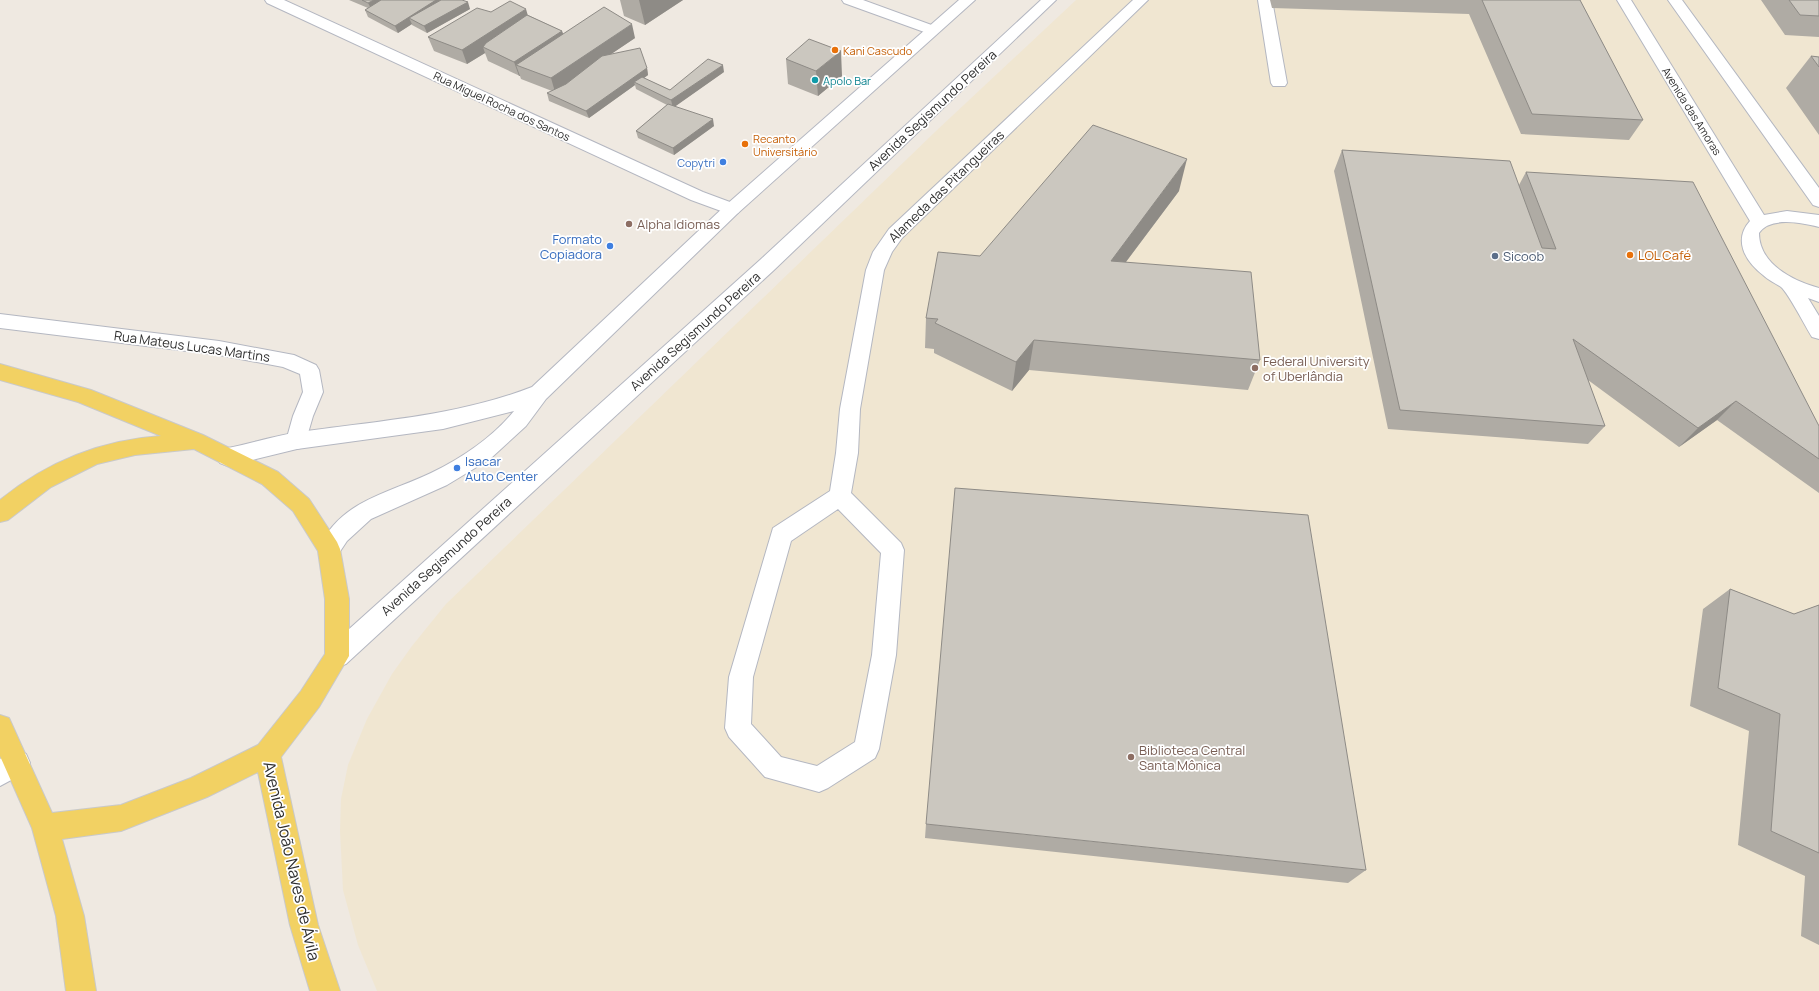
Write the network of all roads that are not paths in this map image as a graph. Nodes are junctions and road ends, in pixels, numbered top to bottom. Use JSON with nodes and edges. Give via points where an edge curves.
{"nodes":[{"id":1,"x":272,"y":0,"type":"edge"},
{"id":2,"x":849,"y":0,"type":"edge"},
{"id":3,"x":968,"y":0,"type":"edge"},
{"id":4,"x":1049,"y":0,"type":"edge"},
{"id":5,"x":1141,"y":0,"type":"edge"},
{"id":6,"x":1265,"y":0,"type":"edge"},
{"id":7,"x":1624,"y":0,"type":"edge"},
{"id":8,"x":1675,"y":0,"type":"edge"},
{"id":9,"x":932,"y":30,"type":"junction"},
{"id":10,"x":1279,"y":83,"type":"dead end"},
{"id":11,"x":1819,"y":200,"type":"edge"},
{"id":12,"x":732,"y":209,"type":"junction"},
{"id":13,"x":1819,"y":221,"type":"edge"},
{"id":14,"x":1760,"y":223,"type":"junction"},
{"id":15,"x":1788,"y":283,"type":"junction"},
{"id":16,"x":1819,"y":295,"type":"edge"},
{"id":17,"x":0,"y":322,"type":"edge"},
{"id":18,"x":1819,"y":332,"type":"edge"},
{"id":19,"x":0,"y":372,"type":"edge"},
{"id":20,"x":539,"y":393,"type":"junction"},
{"id":21,"x":196,"y":441,"type":"junction"},
{"id":22,"x":297,"y":441,"type":"junction"},
{"id":23,"x":228,"y":457,"type":"junction"},
{"id":24,"x":840,"y":496,"type":"junction"},
{"id":25,"x":0,"y":513,"type":"edge"},
{"id":26,"x":329,"y":549,"type":"junction"},
{"id":27,"x":337,"y":656,"type":"junction"},
{"id":28,"x":0,"y":727,"type":"edge"},
{"id":29,"x":267,"y":754,"type":"junction"},
{"id":30,"x":9,"y":768,"type":"edge"},
{"id":31,"x":45,"y":827,"type":"junction"},
{"id":32,"x":81,"y":991,"type":"edge"},
{"id":33,"x":325,"y":991,"type":"edge"}],
"edges":[{"from":1,"to":12,"type":"main road","name":"Rua Miguel Rocha dos Santos","via":[[690,193]]},
{"from":2,"to":9,"type":"main road"},
{"from":3,"to":9,"type":"main road"},
{"from":4,"to":27,"type":"main road","name":"Avenida Segismundo Pereira","via":[[767,265]]},
{"from":5,"to":24,"type":"main road","name":"Alameda das Pitangueiras","via":[[889,238],[880,256],[874,278],[850,409],[847,453]]},
{"from":6,"to":10,"type":"main road"},
{"from":7,"to":14,"type":"main road","name":"Avenida das Amoras"},
{"from":8,"to":11,"type":"main road"},
{"from":9,"to":12,"type":"main road"},
{"from":12,"to":20,"type":"main road"},
{"from":13,"to":14,"type":"main road","via":[[1788,216],[1771,218]]},
{"from":14,"to":15,"type":"main road","via":[[1751,232],[1750,244],[1756,257],[1769,271]]},
{"from":15,"to":16,"type":"main road"},
{"from":15,"to":18,"type":"main road"},
{"from":17,"to":22,"type":"main road","name":"Rua Mateus Lucas Martins","via":[[219,348],[287,360],[309,370],[313,392],[303,416]]},
{"from":19,"to":21,"type":"main road","via":[[84,396]]},
{"from":20,"to":22,"type":"main road","via":[[505,406],[443,421]]},
{"from":20,"to":26,"type":"main road","via":[[519,422],[484,453],[439,478],[373,507],[352,520]]},
{"from":21,"to":23,"type":"main road"},
{"from":21,"to":25,"type":"main road","via":[[127,448],[87,458],[52,474]]},
{"from":22,"to":23,"type":"main road"},
{"from":23,"to":26,"type":"main road","via":[[270,478],[301,505]]},
{"from":24,"to":24,"type":"main road","via":[[781,535],[741,677],[738,728],[774,768],[819,779],[866,749],[884,655],[894,550]]},
{"from":26,"to":27,"type":"main road","via":[[337,599]]},
{"from":27,"to":29,"type":"main road","via":[[310,699]]},
{"from":28,"to":30,"type":"main road"},
{"from":29,"to":31,"type":"main road","via":[[198,788],[121,818]]},
{"from":29,"to":33,"type":"main road","name":"Avenida João Naves de Ávila","via":[[304,925]]},
{"from":30,"to":31,"type":"main road"},
{"from":31,"to":32,"type":"main road","via":[[70,916]]}]}
